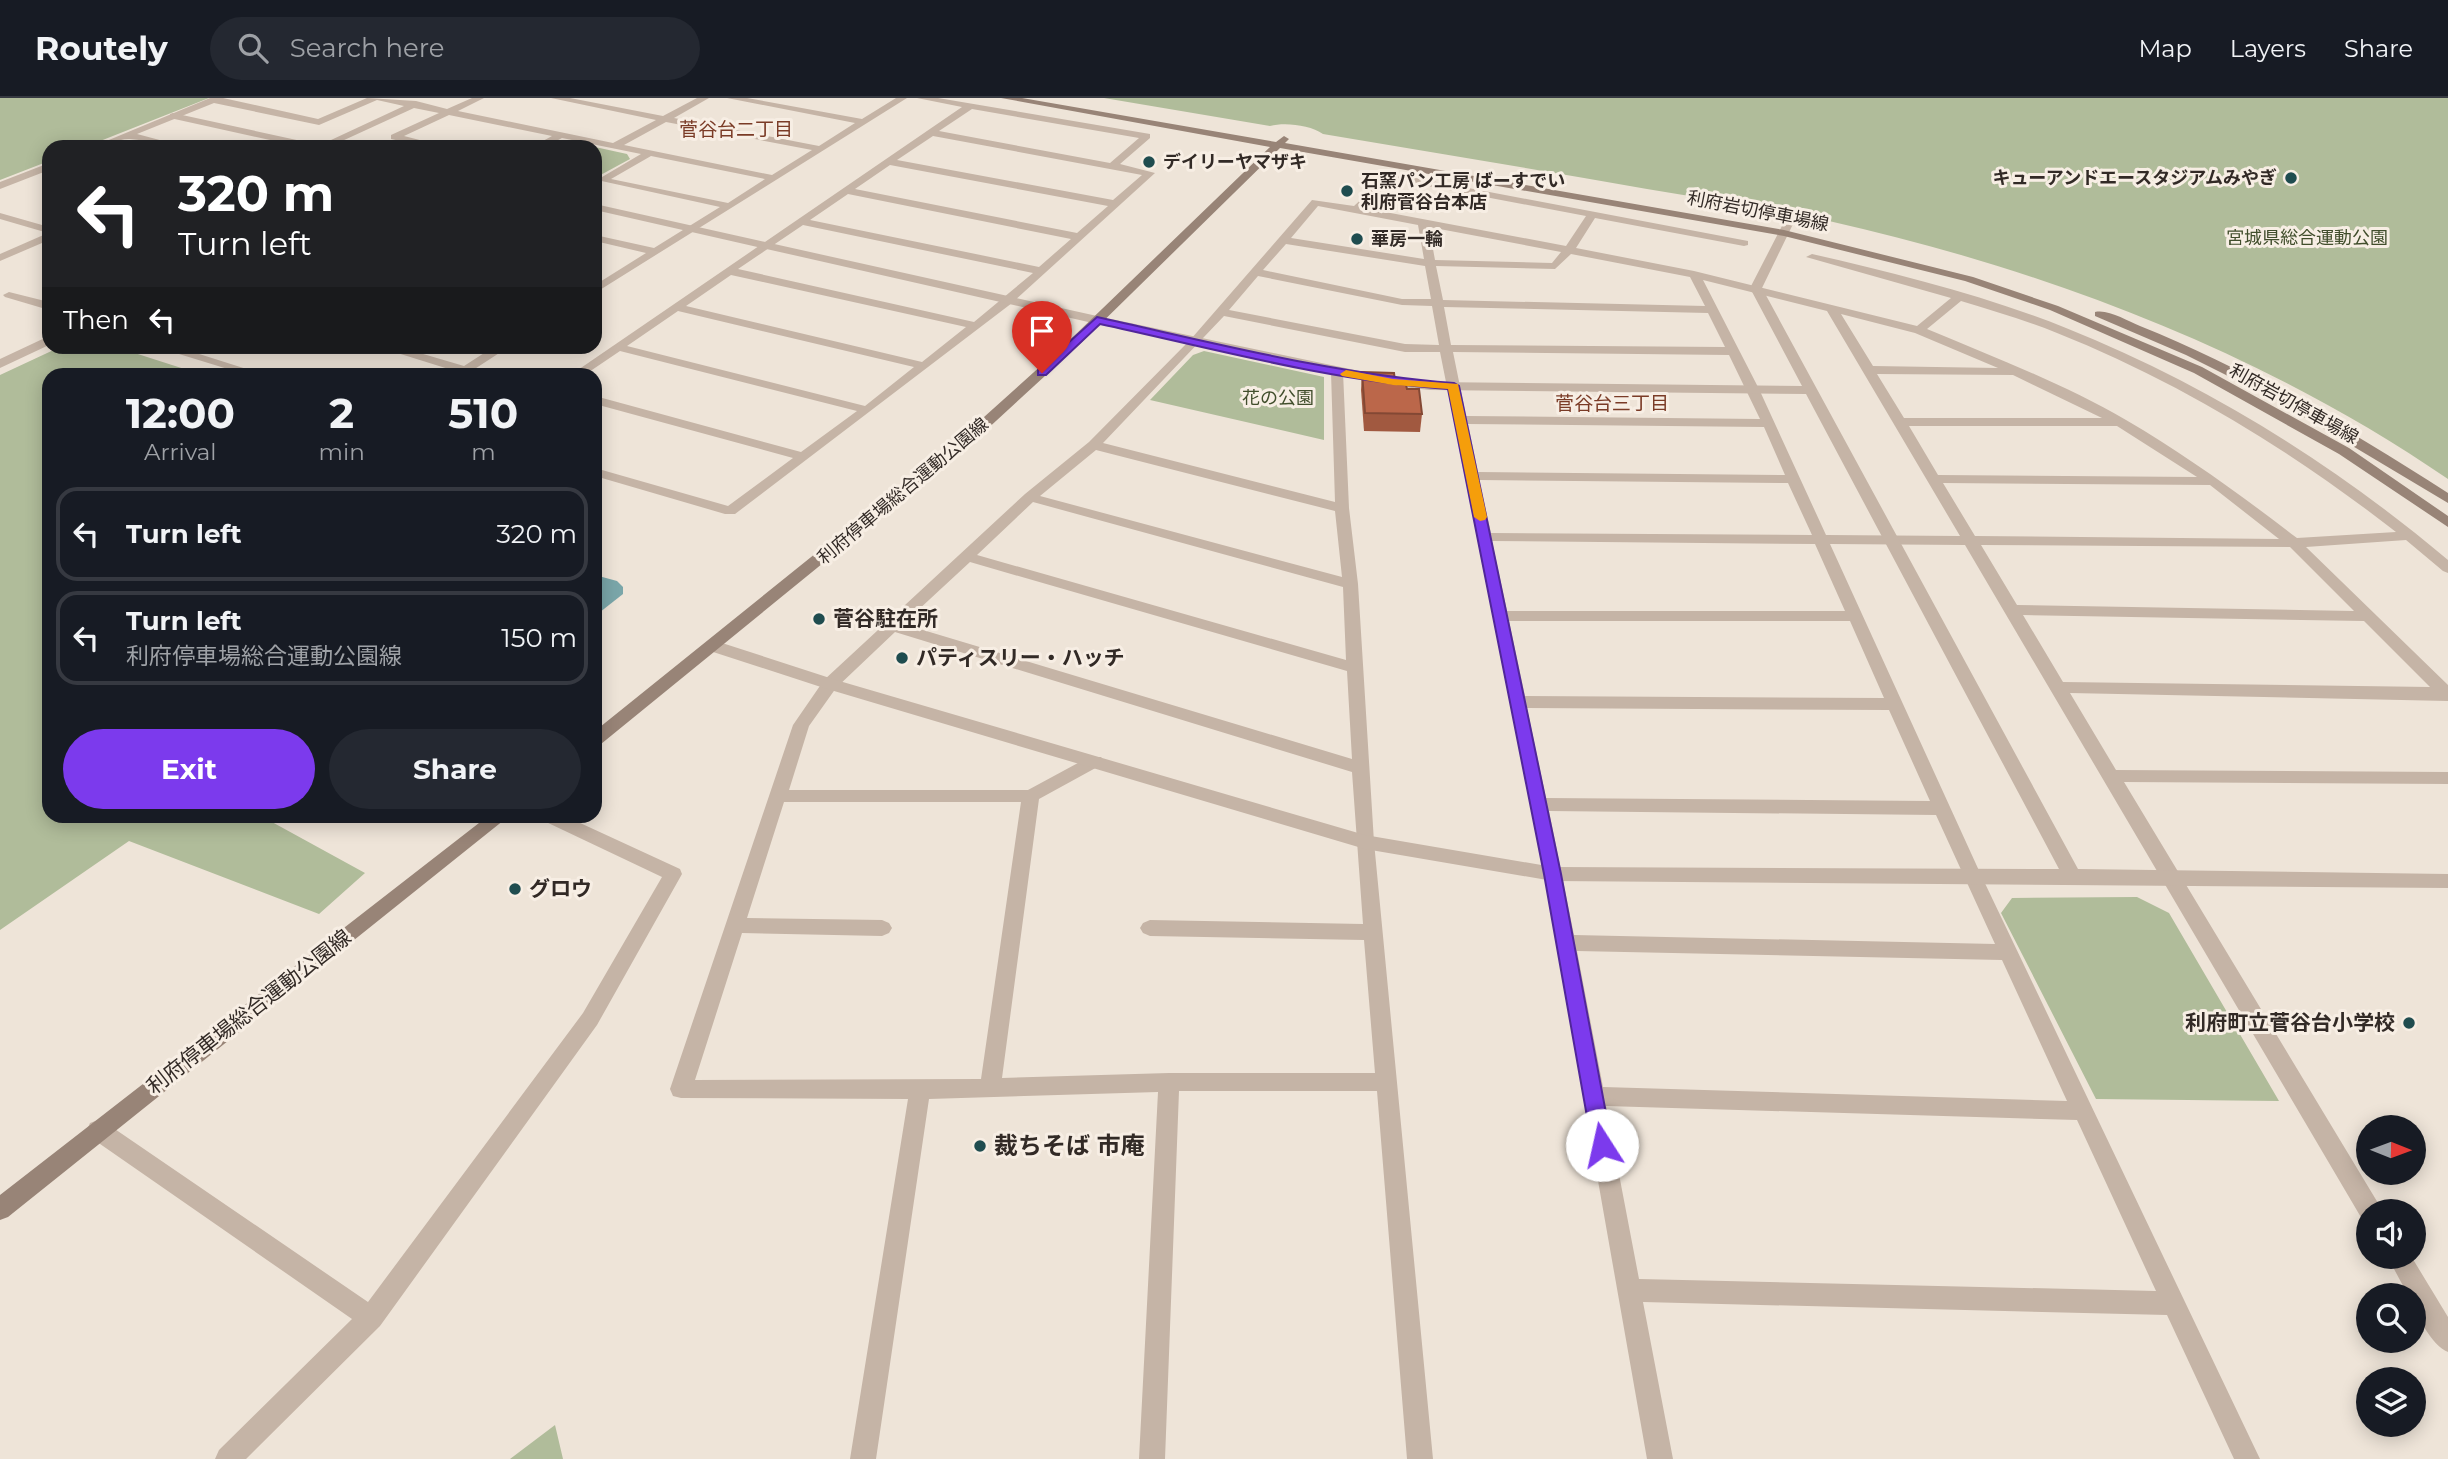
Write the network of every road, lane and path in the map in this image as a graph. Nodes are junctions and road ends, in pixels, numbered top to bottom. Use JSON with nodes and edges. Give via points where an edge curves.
{"nodes":[{"id":1,"x":376,"y":98,"type":"edge"},
{"id":2,"x":429,"y":98,"type":"edge"},
{"id":3,"x":479,"y":98,"type":"edge"},
{"id":4,"x":556,"y":98,"type":"edge"},
{"id":5,"x":704,"y":98,"type":"edge"},
{"id":6,"x":732,"y":98,"type":"edge"},
{"id":7,"x":902,"y":98,"type":"edge"},
{"id":8,"x":922,"y":98,"type":"edge"},
{"id":9,"x":1006,"y":98,"type":"edge"},
{"id":10,"x":1055,"y":98,"type":"edge"},
{"id":11,"x":215,"y":99,"type":"edge"},
{"id":12,"x":414,"y":105,"type":"junction"},
{"id":13,"x":970,"y":106,"type":"junction"},
{"id":14,"x":448,"y":112,"type":"junction"},
{"id":15,"x":173,"y":116,"type":"junction"},
{"id":16,"x":665,"y":119,"type":"junction"},
{"id":17,"x":863,"y":122,"type":"junction"},
{"id":18,"x":932,"y":133,"type":"junction"},
{"id":19,"x":127,"y":135,"type":"junction"},
{"id":20,"x":561,"y":135,"type":"junction"},
{"id":21,"x":114,"y":140,"type":"edge"},
{"id":22,"x":150,"y":140,"type":"edge"},
{"id":23,"x":282,"y":140,"type":"edge"},
{"id":24,"x":336,"y":140,"type":"edge"},
{"id":25,"x":408,"y":140,"type":"edge"},
{"id":26,"x":551,"y":140,"type":"edge"},
{"id":27,"x":585,"y":140,"type":"edge"},
{"id":28,"x":1282,"y":140,"type":"junction"},
{"id":29,"x":602,"y":144,"type":"edge"},
{"id":30,"x":614,"y":146,"type":"junction"},
{"id":31,"x":821,"y":149,"type":"junction"},
{"id":32,"x":650,"y":153,"type":"junction"},
{"id":33,"x":890,"y":162,"type":"junction"},
{"id":34,"x":1112,"y":166,"type":"junction"},
{"id":35,"x":42,"y":170,"type":"edge"},
{"id":36,"x":774,"y":178,"type":"junction"},
{"id":37,"x":0,"y":186,"type":"edge"},
{"id":38,"x":847,"y":191,"type":"junction"},
{"id":39,"x":1116,"y":204,"type":"junction"},
{"id":40,"x":729,"y":206,"type":"junction"},
{"id":41,"x":602,"y":209,"type":"edge"},
{"id":42,"x":1356,"y":210,"type":"junction"},
{"id":43,"x":1593,"y":213,"type":"junction"},
{"id":44,"x":0,"y":216,"type":"edge"},
{"id":45,"x":802,"y":222,"type":"junction"},
{"id":46,"x":1423,"y":223,"type":"junction"},
{"id":47,"x":42,"y":228,"type":"edge"},
{"id":48,"x":1786,"y":228,"type":"junction"},
{"id":49,"x":694,"y":229,"type":"junction"},
{"id":50,"x":1079,"y":237,"type":"junction"},
{"id":51,"x":42,"y":239,"type":"edge"},
{"id":52,"x":602,"y":240,"type":"edge"},
{"id":53,"x":1284,"y":240,"type":"junction"},
{"id":54,"x":1744,"y":243,"type":"dead end"},
{"id":55,"x":768,"y":245,"type":"junction"},
{"id":56,"x":1569,"y":250,"type":"junction"},
{"id":57,"x":656,"y":252,"type":"junction"},
{"id":58,"x":1812,"y":257,"type":"dead end"},
{"id":59,"x":0,"y":258,"type":"edge"},
{"id":60,"x":1430,"y":262,"type":"junction"},
{"id":61,"x":730,"y":271,"type":"junction"},
{"id":62,"x":1042,"y":271,"type":"junction"},
{"id":63,"x":1256,"y":272,"type":"junction"},
{"id":64,"x":1694,"y":274,"type":"junction"},
{"id":65,"x":602,"y":284,"type":"edge"},
{"id":66,"x":1756,"y":288,"type":"junction"},
{"id":67,"x":9,"y":295,"type":"dead end"},
{"id":68,"x":1959,"y":297,"type":"junction"},
{"id":69,"x":1008,"y":301,"type":"junction"},
{"id":70,"x":1438,"y":303,"type":"junction"},
{"id":71,"x":42,"y":304,"type":"edge"},
{"id":72,"x":676,"y":307,"type":"junction"},
{"id":73,"x":1831,"y":307,"type":"junction"},
{"id":74,"x":1712,"y":310,"type":"junction"},
{"id":75,"x":1221,"y":312,"type":"junction"},
{"id":76,"x":1097,"y":320,"type":"junction"},
{"id":77,"x":976,"y":326,"type":"junction"},
{"id":78,"x":1919,"y":330,"type":"junction"},
{"id":79,"x":1195,"y":342,"type":"junction"},
{"id":80,"x":42,"y":343,"type":"edge"},
{"id":81,"x":618,"y":347,"type":"junction"},
{"id":82,"x":1446,"y":350,"type":"junction"},
{"id":83,"x":1732,"y":351,"type":"junction"},
{"id":84,"x":187,"y":354,"type":"edge"},
{"id":85,"x":407,"y":354,"type":"edge"},
{"id":86,"x":491,"y":354,"type":"edge"},
{"id":87,"x":0,"y":364,"type":"edge"},
{"id":88,"x":924,"y":366,"type":"junction"},
{"id":89,"x":235,"y":368,"type":"edge"},
{"id":90,"x":450,"y":368,"type":"edge"},
{"id":91,"x":468,"y":368,"type":"edge"},
{"id":92,"x":587,"y":368,"type":"edge"},
{"id":93,"x":1868,"y":370,"type":"junction"},
{"id":94,"x":1337,"y":372,"type":"junction"},
{"id":95,"x":2020,"y":373,"type":"junction"},
{"id":96,"x":1454,"y":386,"type":"junction"},
{"id":97,"x":1753,"y":389,"type":"junction"},
{"id":98,"x":1813,"y":390,"type":"junction"},
{"id":99,"x":602,"y":402,"type":"edge"},
{"id":100,"x":867,"y":410,"type":"junction"},
{"id":101,"x":1461,"y":420,"type":"junction"},
{"id":102,"x":1766,"y":422,"type":"junction"},
{"id":103,"x":1899,"y":422,"type":"junction"},
{"id":104,"x":2120,"y":422,"type":"junction"},
{"id":105,"x":1094,"y":445,"type":"junction"},
{"id":106,"x":803,"y":457,"type":"junction"},
{"id":107,"x":602,"y":474,"type":"edge"},
{"id":108,"x":1472,"y":476,"type":"junction"},
{"id":109,"x":1791,"y":479,"type":"junction"},
{"id":110,"x":1933,"y":479,"type":"junction"},
{"id":111,"x":2213,"y":481,"type":"junction"},
{"id":112,"x":1030,"y":497,"type":"junction"},
{"id":113,"x":2448,"y":499,"type":"edge"},
{"id":114,"x":1342,"y":508,"type":"junction"},
{"id":115,"x":2448,"y":523,"type":"edge"},
{"id":116,"x":2411,"y":535,"type":"junction"},
{"id":117,"x":1484,"y":537,"type":"junction"},
{"id":118,"x":1819,"y":541,"type":"junction"},
{"id":119,"x":1893,"y":541,"type":"junction"},
{"id":120,"x":1970,"y":541,"type":"junction"},
{"id":121,"x":2294,"y":543,"type":"junction"},
{"id":122,"x":966,"y":556,"type":"junction"},
{"id":123,"x":2448,"y":568,"type":"edge"},
{"id":124,"x":1350,"y":584,"type":"junction"},
{"id":125,"x":2011,"y":610,"type":"junction"},
{"id":126,"x":1500,"y":616,"type":"junction"},
{"id":127,"x":1854,"y":616,"type":"junction"},
{"id":128,"x":2368,"y":616,"type":"junction"},
{"id":129,"x":892,"y":626,"type":"junction"},
{"id":130,"x":713,"y":646,"type":"junction"},
{"id":131,"x":1354,"y":668,"type":"junction"},
{"id":132,"x":830,"y":684,"type":"junction"},
{"id":133,"x":2056,"y":687,"type":"junction"},
{"id":134,"x":2447,"y":694,"type":"edge"},
{"id":135,"x":1518,"y":702,"type":"junction"},
{"id":136,"x":1894,"y":704,"type":"junction"},
{"id":137,"x":602,"y":734,"type":"edge"},
{"id":138,"x":1095,"y":761,"type":"junction"},
{"id":139,"x":1360,"y":768,"type":"junction"},
{"id":140,"x":2109,"y":776,"type":"junction"},
{"id":141,"x":2448,"y":778,"type":"edge"},
{"id":142,"x":777,"y":796,"type":"junction"},
{"id":143,"x":1031,"y":796,"type":"junction"},
{"id":144,"x":1538,"y":804,"type":"junction"},
{"id":145,"x":1941,"y":808,"type":"junction"},
{"id":146,"x":491,"y":823,"type":"edge"},
{"id":147,"x":565,"y":823,"type":"edge"},
{"id":148,"x":1365,"y":842,"type":"junction"},
{"id":149,"x":1553,"y":874,"type":"junction"},
{"id":150,"x":1972,"y":875,"type":"junction"},
{"id":151,"x":2072,"y":876,"type":"junction"},
{"id":152,"x":2169,"y":877,"type":"junction"},
{"id":153,"x":2448,"y":881,"type":"edge"},
{"id":154,"x":734,"y":926,"type":"junction"},
{"id":155,"x":881,"y":928,"type":"dead end"},
{"id":156,"x":1150,"y":928,"type":"dead end"},
{"id":157,"x":1373,"y":932,"type":"junction"},
{"id":158,"x":1565,"y":943,"type":"junction"},
{"id":159,"x":2008,"y":952,"type":"junction"},
{"id":160,"x":1169,"y":1082,"type":"junction"},
{"id":161,"x":1386,"y":1082,"type":"junction"},
{"id":162,"x":990,"y":1087,"type":"junction"},
{"id":163,"x":920,"y":1090,"type":"junction"},
{"id":164,"x":1593,"y":1096,"type":"junction"},
{"id":165,"x":2083,"y":1111,"type":"junction"},
{"id":166,"x":98,"y":1130,"type":"junction"},
{"id":167,"x":2363,"y":1199,"type":"edge"},
{"id":168,"x":0,"y":1209,"type":"edge"},
{"id":169,"x":2406,"y":1269,"type":"edge"},
{"id":170,"x":1629,"y":1290,"type":"junction"},
{"id":171,"x":2173,"y":1303,"type":"junction"},
{"id":172,"x":372,"y":1318,"type":"junction"},
{"id":173,"x":2448,"y":1340,"type":"edge"},
{"id":174,"x":228,"y":1459,"type":"edge"},
{"id":175,"x":863,"y":1459,"type":"edge"},
{"id":176,"x":1152,"y":1459,"type":"edge"},
{"id":177,"x":1420,"y":1459,"type":"edge"},
{"id":178,"x":1660,"y":1459,"type":"edge"},
{"id":179,"x":2247,"y":1459,"type":"edge"}],
"edges":[{"from":1,"to":11,"type":"street","via":[[319,122]]},
{"from":1,"to":12,"type":"street"},
{"from":2,"to":12,"type":"street"},
{"from":3,"to":14,"type":"street"},
{"from":4,"to":16,"type":"street"},
{"from":5,"to":16,"type":"street"},
{"from":6,"to":17,"type":"street"},
{"from":7,"to":17,"type":"street"},
{"from":8,"to":13,"type":"street"},
{"from":9,"to":28,"type":"main road","name":"利府岩切停車場線"},
{"from":10,"to":28,"type":"main road","name":"利府岩切停車場線"},
{"from":11,"to":15,"type":"street"},
{"from":12,"to":14,"type":"street"},
{"from":12,"to":24,"type":"street"},
{"from":13,"to":18,"type":"street"},
{"from":13,"to":34,"type":"street","via":[[1147,136]]},
{"from":14,"to":20,"type":"street"},
{"from":14,"to":25,"type":"street","via":[[394,137]]},
{"from":15,"to":19,"type":"street"},
{"from":15,"to":23,"type":"street"},
{"from":16,"to":30,"type":"street"},
{"from":16,"to":31,"type":"street"},
{"from":17,"to":31,"type":"street"},
{"from":18,"to":33,"type":"street"},
{"from":18,"to":34,"type":"street"},
{"from":19,"to":21,"type":"street"},
{"from":19,"to":22,"type":"street"},
{"from":20,"to":26,"type":"street"},
{"from":20,"to":27,"type":"street"},
{"from":28,"to":48,"type":"main road","name":"利府岩切停車場線"},
{"from":28,"to":76,"type":"main road","name":"利府停車場総合運動公園線"},
{"from":29,"to":30,"type":"street"},
{"from":30,"to":32,"type":"street"},
{"from":31,"to":36,"type":"street"},
{"from":32,"to":36,"type":"street"},
{"from":32,"to":40,"type":"street","via":[[602,180]]},
{"from":33,"to":38,"type":"street"},
{"from":33,"to":39,"type":"street"},
{"from":34,"to":39,"type":"street","via":[[1150,173]]},
{"from":35,"to":37,"type":"street"},
{"from":36,"to":40,"type":"street"},
{"from":38,"to":45,"type":"street"},
{"from":38,"to":50,"type":"street"},
{"from":39,"to":50,"type":"street"},
{"from":40,"to":49,"type":"street"},
{"from":41,"to":49,"type":"street"},
{"from":42,"to":43,"type":"street","via":[[1385,183],[1401,178]]},
{"from":42,"to":46,"type":"street"},
{"from":42,"to":53,"type":"street","via":[[1316,202]]},
{"from":43,"to":54,"type":"street"},
{"from":43,"to":56,"type":"street"},
{"from":44,"to":47,"type":"street"},
{"from":45,"to":55,"type":"street"},
{"from":45,"to":62,"type":"street"},
{"from":46,"to":56,"type":"street"},
{"from":46,"to":60,"type":"street"},
{"from":48,"to":66,"type":"street"},
{"from":48,"to":113,"type":"main road","name":"利府岩切停車場線","via":[[1861,239],[1995,276],[2136,328],[2302,408]]},
{"from":48,"to":115,"type":"main road","name":"利府岩切停車場線","via":[[1969,279],[2121,335],[2294,421]]},
{"from":49,"to":55,"type":"street"},
{"from":49,"to":57,"type":"street"},
{"from":50,"to":62,"type":"street"},
{"from":51,"to":59,"type":"street"},
{"from":52,"to":57,"type":"street"},
{"from":53,"to":60,"type":"street"},
{"from":53,"to":63,"type":"street"},
{"from":55,"to":61,"type":"street"},
{"from":55,"to":69,"type":"street"},
{"from":56,"to":60,"type":"street","via":[[1555,266]]},
{"from":56,"to":64,"type":"street"},
{"from":57,"to":65,"type":"street"},
{"from":58,"to":68,"type":"street"},
{"from":60,"to":70,"type":"street"},
{"from":61,"to":72,"type":"street"},
{"from":61,"to":77,"type":"street"},
{"from":62,"to":69,"type":"street"},
{"from":63,"to":70,"type":"street","via":[[1402,302]]},
{"from":63,"to":75,"type":"street"},
{"from":64,"to":66,"type":"street"},
{"from":64,"to":74,"type":"street"},
{"from":66,"to":73,"type":"street"},
{"from":66,"to":98,"type":"street"},
{"from":67,"to":71,"type":"street"},
{"from":68,"to":78,"type":"street"},
{"from":68,"to":116,"type":"street","via":[[2059,329],[2186,387],[2268,435]]},
{"from":69,"to":76,"type":"street"},
{"from":69,"to":77,"type":"street"},
{"from":70,"to":74,"type":"street"},
{"from":70,"to":82,"type":"street"},
{"from":72,"to":81,"type":"street"},
{"from":72,"to":88,"type":"street"},
{"from":73,"to":78,"type":"street"},
{"from":73,"to":93,"type":"street"},
{"from":74,"to":83,"type":"street"},
{"from":75,"to":79,"type":"street"},
{"from":75,"to":82,"type":"street","via":[[1405,348]]},
{"from":76,"to":79,"type":"street"},
{"from":76,"to":130,"type":"main road","name":"利府停車場総合運動公園線","via":[[979,429]]},
{"from":77,"to":88,"type":"street"},
{"from":78,"to":95,"type":"street"},
{"from":79,"to":94,"type":"street"},
{"from":79,"to":105,"type":"street"},
{"from":80,"to":87,"type":"street"},
{"from":81,"to":92,"type":"street"},
{"from":81,"to":100,"type":"street"},
{"from":82,"to":83,"type":"street"},
{"from":82,"to":96,"type":"street"},
{"from":83,"to":97,"type":"street"},
{"from":84,"to":89,"type":"street"},
{"from":85,"to":90,"type":"street"},
{"from":86,"to":91,"type":"street"},
{"from":88,"to":100,"type":"street"},
{"from":93,"to":95,"type":"street"},
{"from":93,"to":103,"type":"street"},
{"from":94,"to":96,"type":"street"},
{"from":94,"to":114,"type":"street"},
{"from":95,"to":104,"type":"street"},
{"from":96,"to":97,"type":"street"},
{"from":96,"to":101,"type":"street"},
{"from":97,"to":98,"type":"street"},
{"from":97,"to":102,"type":"street"},
{"from":98,"to":119,"type":"street"},
{"from":99,"to":106,"type":"street"},
{"from":100,"to":106,"type":"street"},
{"from":101,"to":102,"type":"street"},
{"from":101,"to":108,"type":"street"},
{"from":102,"to":109,"type":"street"},
{"from":103,"to":104,"type":"street"},
{"from":103,"to":110,"type":"street"},
{"from":104,"to":111,"type":"street"},
{"from":105,"to":112,"type":"street"},
{"from":105,"to":114,"type":"street"},
{"from":106,"to":107,"type":"street","via":[[730,511]]},
{"from":108,"to":109,"type":"street"},
{"from":108,"to":117,"type":"street"},
{"from":109,"to":118,"type":"street"},
{"from":110,"to":111,"type":"street"},
{"from":110,"to":120,"type":"street"},
{"from":111,"to":121,"type":"street"},
{"from":112,"to":122,"type":"street"},
{"from":112,"to":124,"type":"street"},
{"from":114,"to":124,"type":"street"},
{"from":116,"to":121,"type":"street"},
{"from":116,"to":123,"type":"street"},
{"from":117,"to":118,"type":"street"},
{"from":117,"to":126,"type":"street"},
{"from":118,"to":119,"type":"street"},
{"from":118,"to":127,"type":"street"},
{"from":119,"to":120,"type":"street"},
{"from":119,"to":151,"type":"street"},
{"from":120,"to":121,"type":"street"},
{"from":120,"to":125,"type":"street"},
{"from":121,"to":128,"type":"street"},
{"from":122,"to":129,"type":"street"},
{"from":122,"to":131,"type":"street"},
{"from":124,"to":131,"type":"street"},
{"from":125,"to":128,"type":"street"},
{"from":125,"to":133,"type":"street"},
{"from":126,"to":127,"type":"street"},
{"from":126,"to":135,"type":"street"},
{"from":127,"to":136,"type":"street"},
{"from":128,"to":134,"type":"street"},
{"from":129,"to":132,"type":"street"},
{"from":129,"to":139,"type":"street"},
{"from":130,"to":132,"type":"street"},
{"from":130,"to":137,"type":"main road","name":"利府停車場総合運動公園線"},
{"from":131,"to":139,"type":"street"},
{"from":132,"to":138,"type":"street"},
{"from":132,"to":142,"type":"street","via":[[801,725]]},
{"from":133,"to":134,"type":"street"},
{"from":133,"to":140,"type":"street"},
{"from":135,"to":136,"type":"street"},
{"from":135,"to":144,"type":"street"},
{"from":136,"to":145,"type":"street"},
{"from":138,"to":143,"type":"street"},
{"from":138,"to":148,"type":"street"},
{"from":139,"to":148,"type":"street"},
{"from":140,"to":141,"type":"street"},
{"from":140,"to":152,"type":"street"},
{"from":142,"to":143,"type":"street"},
{"from":142,"to":154,"type":"street"},
{"from":143,"to":162,"type":"street"},
{"from":144,"to":145,"type":"street"},
{"from":144,"to":149,"type":"street"},
{"from":145,"to":150,"type":"street"},
{"from":146,"to":166,"type":"main road","name":"利府停車場総合運動公園線"},
{"from":147,"to":172,"type":"street","via":[[673,874],[590,1019]]},
{"from":148,"to":149,"type":"street"},
{"from":148,"to":157,"type":"street"},
{"from":149,"to":150,"type":"street"},
{"from":149,"to":158,"type":"street"},
{"from":150,"to":151,"type":"street"},
{"from":150,"to":159,"type":"street"},
{"from":151,"to":152,"type":"street"},
{"from":152,"to":153,"type":"street"},
{"from":152,"to":167,"type":"street"},
{"from":154,"to":155,"type":"street"},
{"from":154,"to":163,"type":"street","via":[[681,1089]]},
{"from":156,"to":157,"type":"street"},
{"from":157,"to":161,"type":"street"},
{"from":158,"to":159,"type":"street"},
{"from":158,"to":164,"type":"street"},
{"from":159,"to":165,"type":"street"},
{"from":160,"to":161,"type":"street"},
{"from":160,"to":162,"type":"street"},
{"from":160,"to":176,"type":"street"},
{"from":161,"to":177,"type":"street"},
{"from":162,"to":163,"type":"street"},
{"from":163,"to":175,"type":"street"},
{"from":164,"to":165,"type":"street"},
{"from":164,"to":170,"type":"street"},
{"from":165,"to":171,"type":"street"},
{"from":166,"to":168,"type":"main road","name":"利府停車場総合運動公園線"},
{"from":166,"to":172,"type":"street"},
{"from":169,"to":173,"type":"street"},
{"from":170,"to":171,"type":"street"},
{"from":170,"to":178,"type":"street"},
{"from":171,"to":179,"type":"street"},
{"from":172,"to":174,"type":"street"}]}
